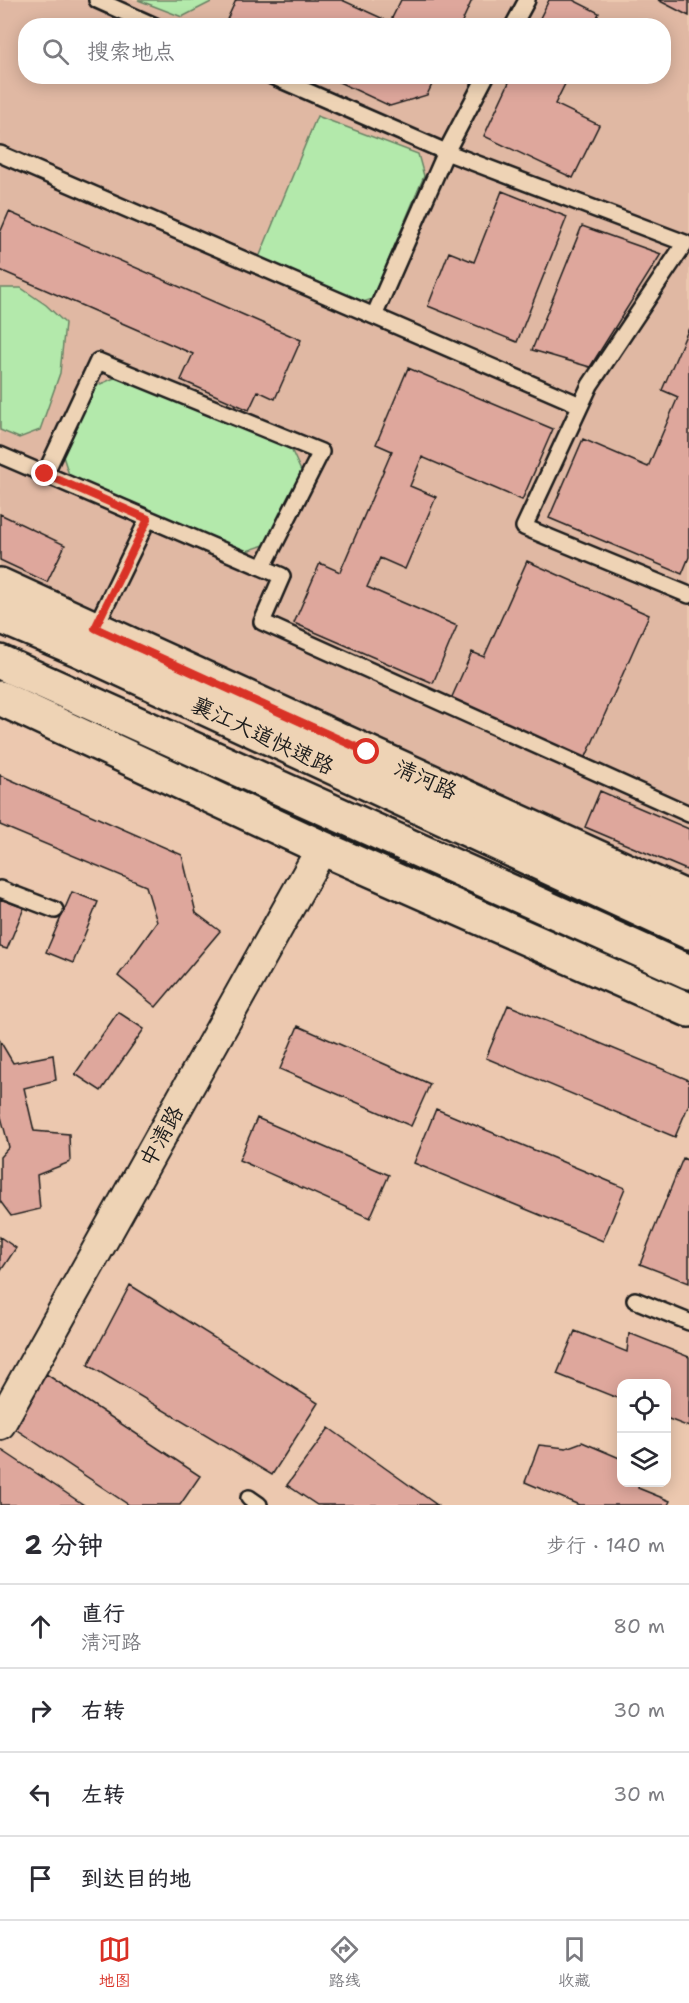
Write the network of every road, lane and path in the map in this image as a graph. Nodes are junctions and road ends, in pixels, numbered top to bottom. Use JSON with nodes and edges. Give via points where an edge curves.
{"nodes":[{"id":1,"x":97,"y":0,"type":"edge"},
{"id":2,"x":527,"y":0,"type":"edge"},
{"id":3,"x":137,"y":18,"type":"edge"},
{"id":4,"x":517,"y":18,"type":"edge"},
{"id":5,"x":290,"y":84,"type":"edge"},
{"id":6,"x":482,"y":84,"type":"edge"},
{"id":7,"x":446,"y":152,"type":"junction"},
{"id":8,"x":0,"y":153,"type":"edge"},
{"id":9,"x":374,"y":316,"type":"junction"},
{"id":10,"x":580,"y":405,"type":"junction"},
{"id":11,"x":0,"y":455,"type":"edge"},
{"id":12,"x":45,"y":474,"type":"junction"},
{"id":13,"x":148,"y":519,"type":"junction"},
{"id":14,"x":263,"y":567,"type":"junction"},
{"id":15,"x":0,"y":585,"type":"edge"},
{"id":16,"x":689,"y":595,"type":"edge"},
{"id":17,"x":0,"y":605,"type":"edge"},
{"id":18,"x":0,"y":616,"type":"edge"},
{"id":19,"x":88,"y":639,"type":"junction"},
{"id":20,"x":0,"y":662,"type":"edge"},
{"id":21,"x":0,"y":698,"type":"edge"},
{"id":22,"x":689,"y":814,"type":"edge"},
{"id":23,"x":322,"y":848,"type":"junction"},
{"id":24,"x":0,"y":889,"type":"edge"},
{"id":25,"x":689,"y":899,"type":"edge"},
{"id":26,"x":55,"y":910,"type":"dead end"},
{"id":27,"x":689,"y":932,"type":"edge"},
{"id":28,"x":689,"y":972,"type":"edge"},
{"id":29,"x":689,"y":1010,"type":"edge"},
{"id":30,"x":635,"y":1299,"type":"dead end"},
{"id":31,"x":689,"y":1322,"type":"edge"},
{"id":32,"x":0,"y":1424,"type":"edge"}],
"edges":[{"from":1,"to":3,"type":"lane"},
{"from":2,"to":4,"type":"lane"},
{"from":5,"to":7,"type":"lane"},
{"from":6,"to":7,"type":"lane"},
{"from":7,"to":9,"type":"lane"},
{"from":7,"to":10,"type":"lane","via":[[685,243]]},
{"from":8,"to":9,"type":"lane"},
{"from":9,"to":10,"type":"lane"},
{"from":10,"to":16,"type":"lane","via":[[524,527]]},
{"from":11,"to":12,"type":"lane"},
{"from":12,"to":13,"type":"lane"},
{"from":12,"to":14,"type":"lane","via":[[98,361],[321,452]]},
{"from":13,"to":14,"type":"lane"},
{"from":13,"to":19,"type":"lane"},
{"from":14,"to":22,"type":"lane","via":[[282,576],[262,622]]},
{"from":15,"to":19,"type":"main road","name":"清河路"},
{"from":17,"to":19,"type":"main road"},
{"from":18,"to":19,"type":"main road","name":"襄江大道快速路"},
{"from":19,"to":25,"type":"main road","name":"清河路"},
{"from":19,"to":27,"type":"main road","name":"襄江大道快速路"},
{"from":20,"to":28,"type":"main road","name":"襄江大道快速路"},
{"from":21,"to":23,"type":"main road"},
{"from":23,"to":29,"type":"main road"},
{"from":23,"to":32,"type":"street","name":"中清路"},
{"from":24,"to":26,"type":"lane"},
{"from":30,"to":31,"type":"lane"}]}
